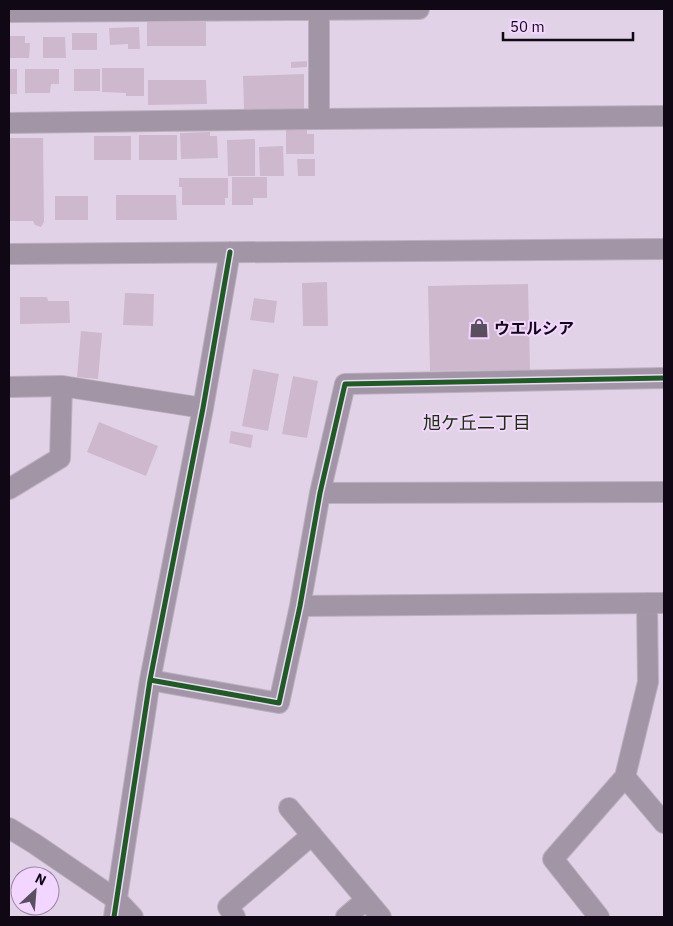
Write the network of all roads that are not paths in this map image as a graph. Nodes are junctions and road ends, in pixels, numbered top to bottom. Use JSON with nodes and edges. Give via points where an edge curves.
{"nodes":[{"id":1,"x":319,"y":9,"type":"edge"},
{"id":2,"x":419,"y":9,"type":"edge"},
{"id":3,"x":9,"y":12,"type":"edge"},
{"id":4,"x":664,"y":116,"type":"edge"},
{"id":5,"x":319,"y":119,"type":"junction"},
{"id":6,"x":9,"y":123,"type":"edge"},
{"id":7,"x":664,"y":249,"type":"edge"},
{"id":8,"x":230,"y":252,"type":"junction"},
{"id":9,"x":9,"y":254,"type":"edge"},
{"id":10,"x":664,"y":378,"type":"edge"},
{"id":11,"x":62,"y":386,"type":"junction"},
{"id":12,"x":9,"y":387,"type":"edge"},
{"id":13,"x":204,"y":408,"type":"junction"},
{"id":14,"x":9,"y":489,"type":"edge"},
{"id":15,"x":664,"y":492,"type":"edge"},
{"id":16,"x":320,"y":493,"type":"junction"},
{"id":17,"x":656,"y":603,"type":"edge"},
{"id":18,"x":300,"y":606,"type":"junction"},
{"id":19,"x":150,"y":680,"type":"junction"},
{"id":20,"x":625,"y":777,"type":"junction"},
{"id":21,"x":289,"y":808,"type":"dead end"},
{"id":22,"x":664,"y":823,"type":"edge"},
{"id":23,"x":9,"y":828,"type":"edge"},
{"id":24,"x":312,"y":835,"type":"junction"},
{"id":25,"x":366,"y":900,"type":"junction"},
{"id":26,"x":116,"y":908,"type":"edge"},
{"id":27,"x":133,"y":917,"type":"edge"},
{"id":28,"x":236,"y":917,"type":"edge"},
{"id":29,"x":346,"y":917,"type":"edge"},
{"id":30,"x":381,"y":917,"type":"edge"},
{"id":31,"x":599,"y":917,"type":"edge"}],
"edges":[{"from":1,"to":2,"type":"street"},
{"from":1,"to":3,"type":"street"},
{"from":1,"to":5,"type":"street"},
{"from":4,"to":5,"type":"street"},
{"from":5,"to":6,"type":"street"},
{"from":7,"to":8,"type":"street"},
{"from":8,"to":9,"type":"street"},
{"from":8,"to":13,"type":"street"},
{"from":10,"to":16,"type":"street","via":[[345,384]]},
{"from":11,"to":12,"type":"street"},
{"from":11,"to":13,"type":"street"},
{"from":11,"to":14,"type":"street","via":[[60,458]]},
{"from":13,"to":19,"type":"street"},
{"from":15,"to":16,"type":"street"},
{"from":16,"to":18,"type":"street"},
{"from":17,"to":18,"type":"street"},
{"from":17,"to":20,"type":"street","via":[[648,682]]},
{"from":18,"to":19,"type":"street","via":[[280,703]]},
{"from":19,"to":26,"type":"street"},
{"from":20,"to":22,"type":"street"},
{"from":20,"to":31,"type":"street","via":[[553,859]]},
{"from":21,"to":24,"type":"street"},
{"from":23,"to":26,"type":"street","via":[[35,844]]},
{"from":24,"to":25,"type":"street"},
{"from":24,"to":28,"type":"street","via":[[228,907]]},
{"from":25,"to":29,"type":"street"},
{"from":25,"to":30,"type":"street"},
{"from":26,"to":27,"type":"street"}]}
